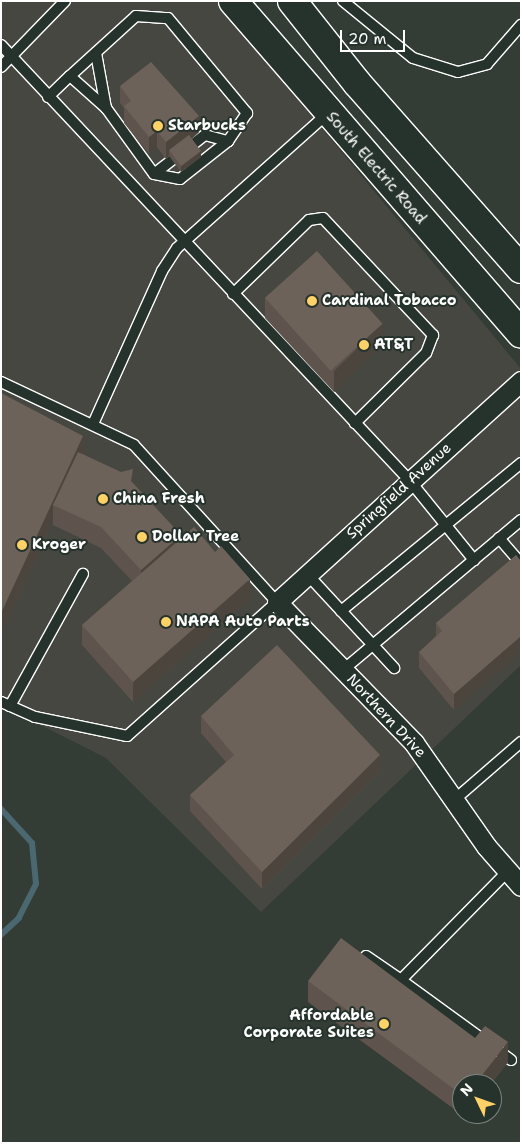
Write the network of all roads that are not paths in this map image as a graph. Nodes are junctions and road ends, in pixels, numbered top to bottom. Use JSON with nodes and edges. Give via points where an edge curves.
{"nodes":[{"id":1,"x":65,"y":1,"type":"edge"},
{"id":2,"x":233,"y":1,"type":"edge"},
{"id":3,"x":292,"y":1,"type":"edge"},
{"id":4,"x":342,"y":1,"type":"edge"},
{"id":5,"x":521,"y":25,"type":"edge"},
{"id":6,"x":1,"y":45,"type":"edge"},
{"id":7,"x":96,"y":53,"type":"junction"},
{"id":8,"x":11,"y":57,"type":"junction"},
{"id":9,"x":1,"y":67,"type":"edge"},
{"id":10,"x":70,"y":76,"type":"junction"},
{"id":11,"x":48,"y":97,"type":"junction"},
{"id":12,"x":106,"y":108,"type":"junction"},
{"id":13,"x":328,"y":113,"type":"junction"},
{"id":14,"x":228,"y":141,"type":"junction"},
{"id":15,"x":192,"y":145,"type":"edge"},
{"id":16,"x":172,"y":160,"type":"edge"},
{"id":17,"x":154,"y":174,"type":"junction"},
{"id":18,"x":184,"y":242,"type":"junction"},
{"id":19,"x":521,"y":269,"type":"edge"},
{"id":20,"x":233,"y":294,"type":"junction"},
{"id":21,"x":521,"y":333,"type":"edge"},
{"id":22,"x":521,"y":381,"type":"edge"},
{"id":23,"x":1,"y":382,"type":"edge"},
{"id":24,"x":355,"y":423,"type":"junction"},
{"id":25,"x":92,"y":424,"type":"junction"},
{"id":26,"x":521,"y":462,"type":"edge"},
{"id":27,"x":410,"y":481,"type":"junction"},
{"id":28,"x":521,"y":520,"type":"edge"},
{"id":29,"x":444,"y":523,"type":"junction"},
{"id":30,"x":499,"y":538,"type":"junction"},
{"id":31,"x":474,"y":560,"type":"junction"},
{"id":32,"x":521,"y":563,"type":"edge"},
{"id":33,"x":83,"y":574,"type":"dead end"},
{"id":34,"x":308,"y":574,"type":"junction"},
{"id":35,"x":277,"y":602,"type":"junction"},
{"id":36,"x":341,"y":611,"type":"junction"},
{"id":37,"x":373,"y":645,"type":"junction"},
{"id":38,"x":394,"y":668,"type":"dead end"},
{"id":39,"x":344,"y":670,"type":"junction"},
{"id":40,"x":6,"y":704,"type":"edge"},
{"id":41,"x":521,"y":742,"type":"edge"},
{"id":42,"x":452,"y":801,"type":"junction"},
{"id":43,"x":508,"y":871,"type":"junction"},
{"id":44,"x":521,"y":886,"type":"edge"},
{"id":45,"x":366,"y":956,"type":"edge"},
{"id":46,"x":401,"y":980,"type":"junction"},
{"id":47,"x":510,"y":1060,"type":"edge"}],
"edges":[{"from":1,"to":8,"type":"lane"},
{"from":2,"to":13,"type":"main road","name":"South Electric Road"},
{"from":3,"to":19,"type":"main road","via":[[357,83]]},
{"from":4,"to":5,"type":"lane","via":[[414,58],[458,72],[487,64]]},
{"from":6,"to":8,"type":"lane"},
{"from":7,"to":10,"type":"lane"},
{"from":7,"to":12,"type":"lane"},
{"from":7,"to":14,"type":"lane","via":[[136,16],[168,18],[247,113]]},
{"from":8,"to":9,"type":"lane"},
{"from":8,"to":11,"type":"lane"},
{"from":10,"to":11,"type":"lane"},
{"from":10,"to":12,"type":"lane"},
{"from":11,"to":18,"type":"lane"},
{"from":12,"to":17,"type":"lane"},
{"from":13,"to":18,"type":"lane"},
{"from":13,"to":21,"type":"main road","name":"South Electric Road"},
{"from":14,"to":15,"type":"lane","via":[[206,135]]},
{"from":14,"to":17,"type":"lane","via":[[180,179]]},
{"from":16,"to":17,"type":"lane"},
{"from":18,"to":20,"type":"lane"},
{"from":18,"to":25,"type":"lane","via":[[162,271]]},
{"from":20,"to":24,"type":"lane"},
{"from":20,"to":24,"type":"lane","via":[[309,220],[323,218],[330,225],[433,335],[426,353]]},
{"from":22,"to":27,"type":"street","name":"Springfield Avenue"},
{"from":23,"to":25,"type":"lane"},
{"from":24,"to":27,"type":"lane"},
{"from":25,"to":35,"type":"lane","via":[[134,445]]},
{"from":26,"to":29,"type":"lane"},
{"from":27,"to":29,"type":"lane"},
{"from":27,"to":34,"type":"street","name":"Springfield Avenue"},
{"from":28,"to":30,"type":"lane"},
{"from":29,"to":31,"type":"lane"},
{"from":29,"to":36,"type":"lane"},
{"from":30,"to":31,"type":"lane"},
{"from":30,"to":32,"type":"lane"},
{"from":31,"to":37,"type":"lane"},
{"from":33,"to":40,"type":"lane"},
{"from":34,"to":35,"type":"street","name":"Springfield Avenue"},
{"from":34,"to":36,"type":"lane"},
{"from":35,"to":39,"type":"street","name":"Northern Drive"},
{"from":35,"to":40,"type":"lane","via":[[126,736],[35,717]]},
{"from":36,"to":37,"type":"lane"},
{"from":37,"to":38,"type":"lane"},
{"from":37,"to":39,"type":"lane"},
{"from":39,"to":42,"type":"street","name":"Northern Drive","via":[[414,743]]},
{"from":41,"to":42,"type":"lane"},
{"from":42,"to":43,"type":"street","name":"Northern Drive"},
{"from":43,"to":44,"type":"street","name":"Northern Drive"},
{"from":43,"to":46,"type":"lane"},
{"from":45,"to":46,"type":"lane"},
{"from":46,"to":47,"type":"lane"}]}
